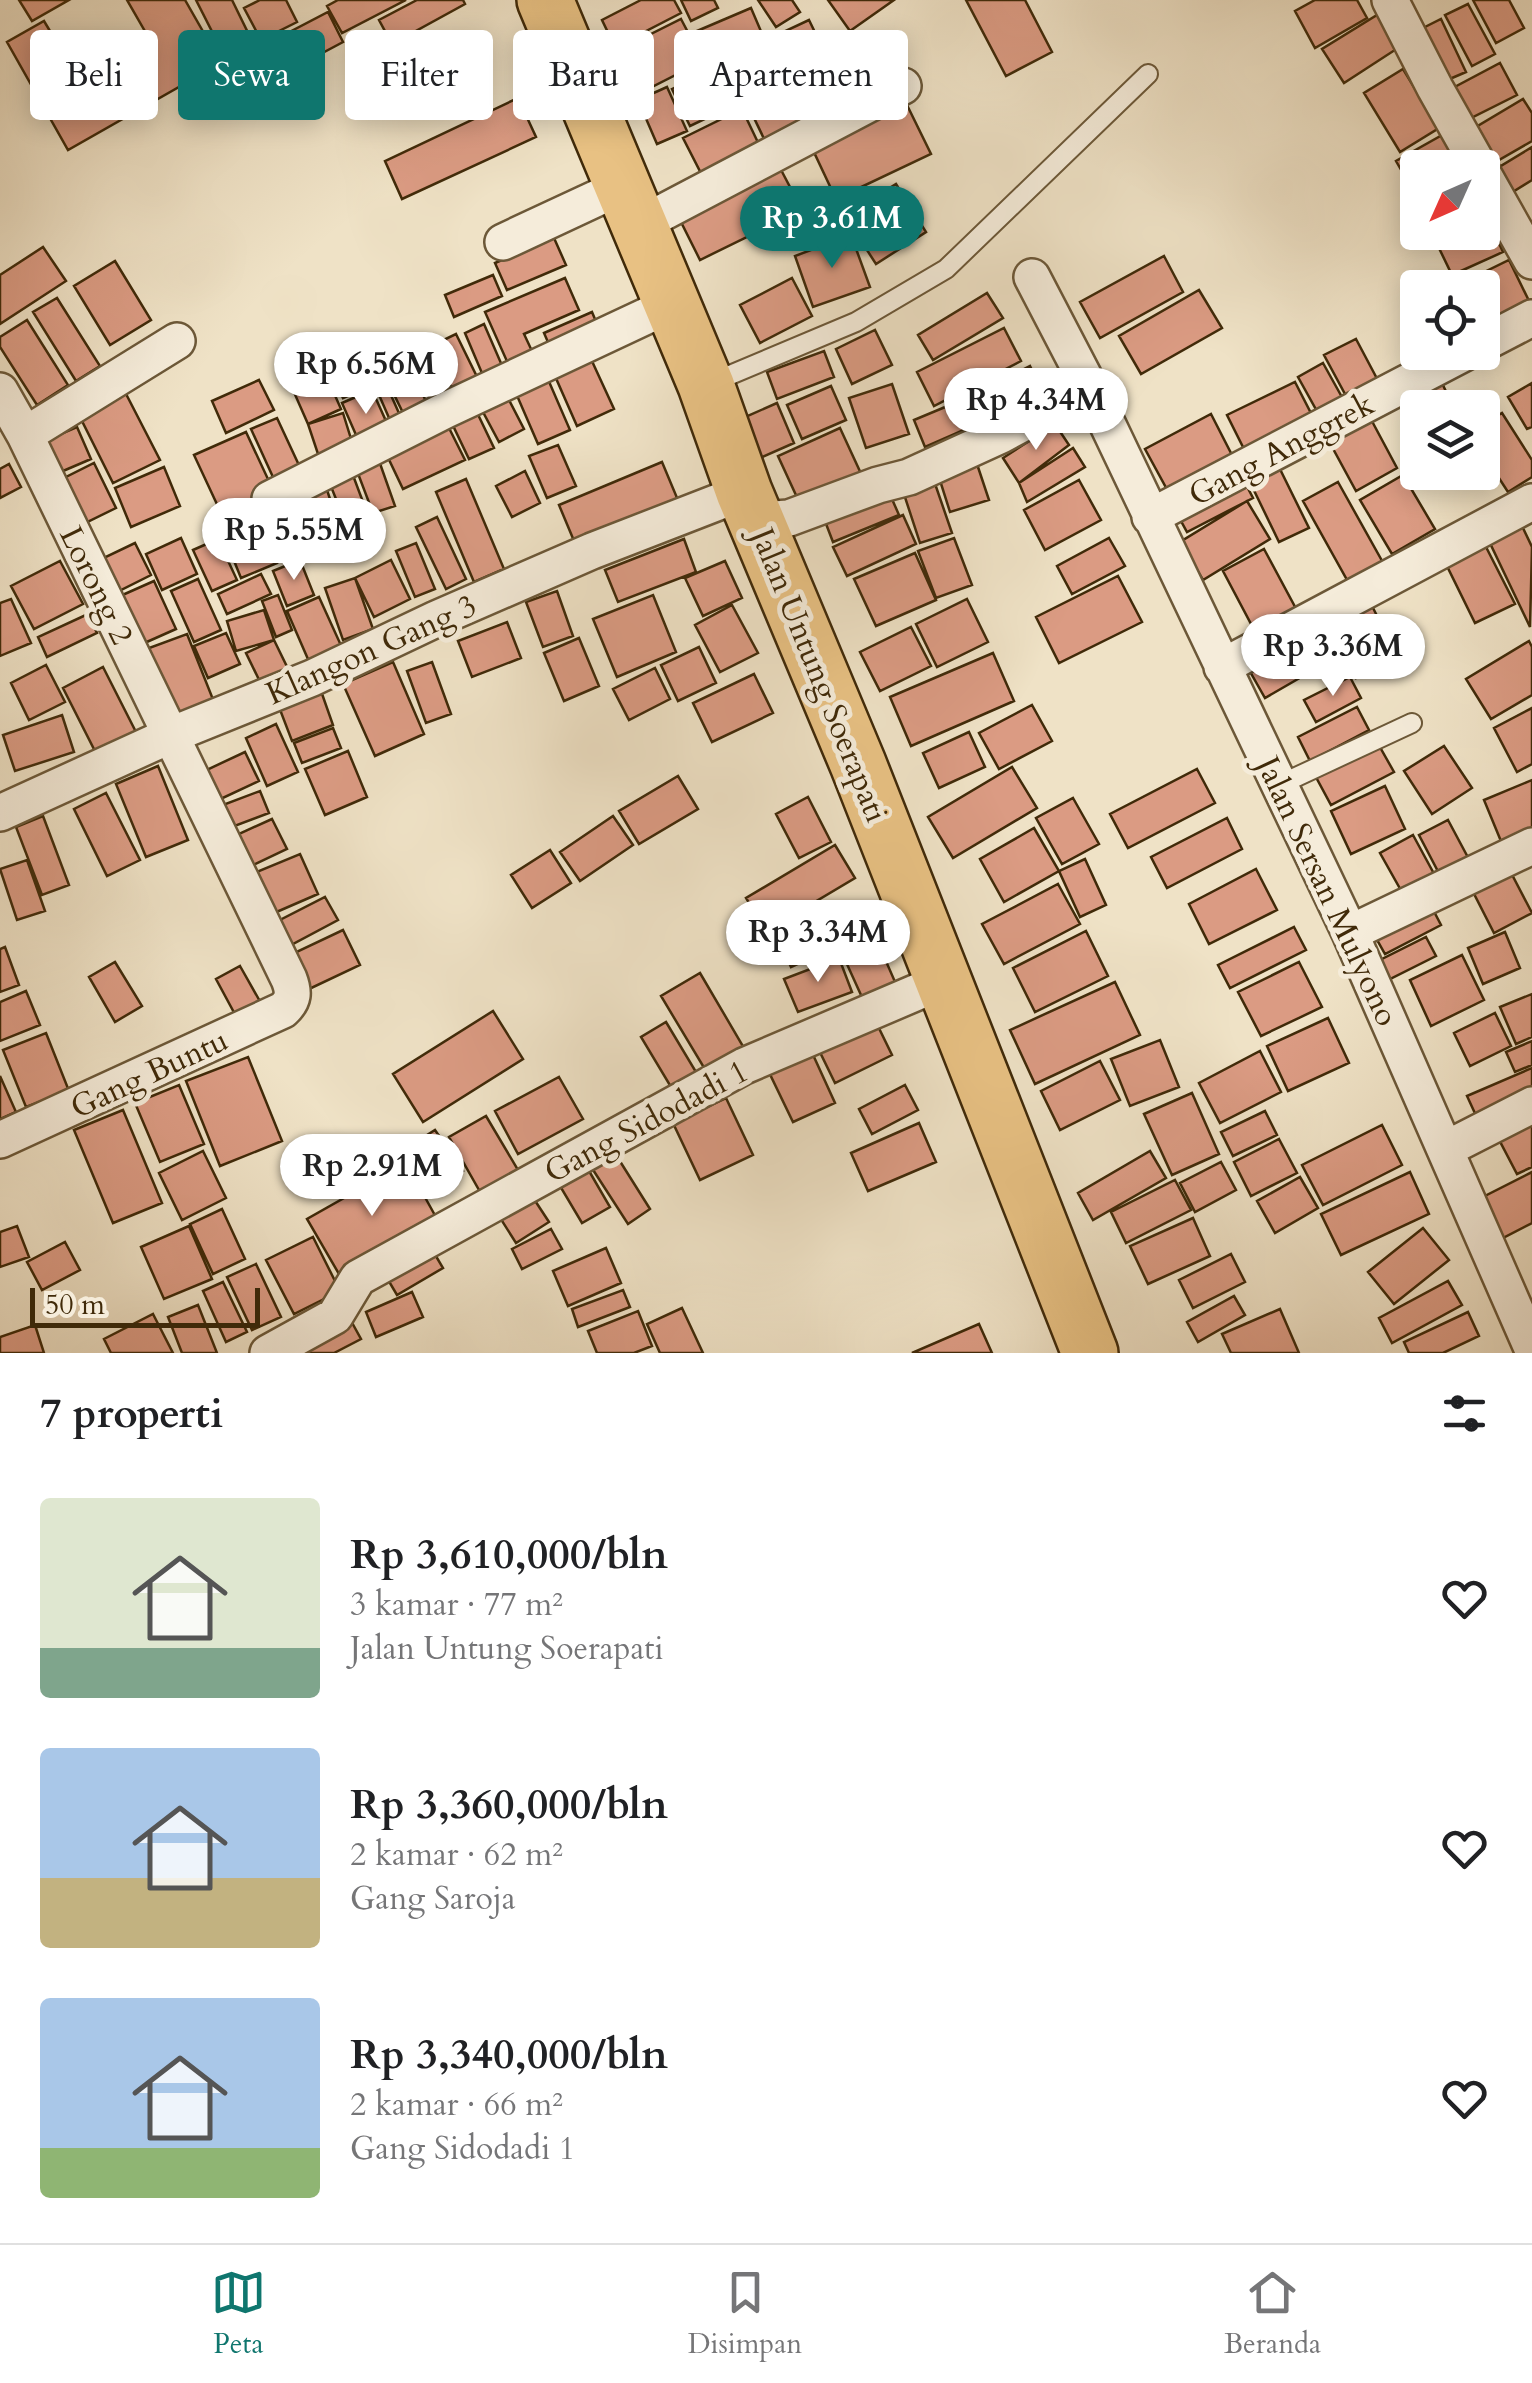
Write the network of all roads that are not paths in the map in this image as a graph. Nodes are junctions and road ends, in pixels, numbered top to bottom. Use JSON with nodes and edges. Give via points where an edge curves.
{"nodes":[{"id":1,"x":545,"y":0,"type":"edge"},
{"id":2,"x":1390,"y":0,"type":"edge"},
{"id":3,"x":1148,"y":74,"type":"dead end"},
{"id":4,"x":826,"y":120,"type":"edge"},
{"id":5,"x":1470,"y":150,"type":"edge"},
{"id":6,"x":1500,"y":204,"type":"edge"},
{"id":7,"x":631,"y":206,"type":"junction"},
{"id":8,"x":503,"y":242,"type":"dead end"},
{"id":9,"x":1532,"y":262,"type":"edge"},
{"id":10,"x":1032,"y":278,"type":"dead end"},
{"id":11,"x":672,"y":304,"type":"junction"},
{"id":12,"x":1532,"y":318,"type":"edge"},
{"id":13,"x":1500,"y":335,"type":"edge"},
{"id":14,"x":177,"y":341,"type":"dead end"},
{"id":15,"x":1432,"y":370,"type":"edge"},
{"id":16,"x":706,"y":385,"type":"junction"},
{"id":17,"x":1089,"y":388,"type":"junction"},
{"id":18,"x":0,"y":391,"type":"edge"},
{"id":19,"x":24,"y":435,"type":"junction"},
{"id":20,"x":270,"y":499,"type":"dead end"},
{"id":21,"x":1532,"y":502,"type":"edge"},
{"id":22,"x":751,"y":506,"type":"junction"},
{"id":23,"x":1150,"y":517,"type":"junction"},
{"id":24,"x":1222,"y":667,"type":"junction"},
{"id":25,"x":1412,"y":724,"type":"dead end"},
{"id":26,"x":171,"y":735,"type":"junction"},
{"id":27,"x":1279,"y":786,"type":"junction"},
{"id":28,"x":0,"y":813,"type":"edge"},
{"id":29,"x":1532,"y":846,"type":"edge"},
{"id":30,"x":1350,"y":933,"type":"junction"},
{"id":31,"x":943,"y":981,"type":"junction"},
{"id":32,"x":293,"y":998,"type":"joint"},
{"id":33,"x":1532,"y":1105,"type":"edge"},
{"id":34,"x":0,"y":1140,"type":"edge"},
{"id":35,"x":1446,"y":1149,"type":"junction"},
{"id":36,"x":1532,"y":1348,"type":"edge"},
{"id":37,"x":268,"y":1353,"type":"edge"},
{"id":38,"x":1090,"y":1353,"type":"edge"}],
"edges":[{"from":1,"to":7,"type":"highway","name":"Jalan Untung Soerapati"},
{"from":2,"to":5,"type":"street"},
{"from":3,"to":16,"type":"lane","via":[[946,269],[856,322]]},
{"from":4,"to":7,"type":"street"},
{"from":6,"to":9,"type":"street"},
{"from":7,"to":8,"type":"street"},
{"from":7,"to":11,"type":"highway","name":"Jalan Untung Soerapati"},
{"from":10,"to":17,"type":"street","name":"Jalan Sersan Mulyono"},
{"from":11,"to":16,"type":"highway","name":"Jalan Untung Soerapati"},
{"from":11,"to":20,"type":"street"},
{"from":12,"to":13,"type":"street"},
{"from":14,"to":19,"type":"street"},
{"from":15,"to":23,"type":"street","name":"Gang Anggrek"},
{"from":16,"to":22,"type":"highway","name":"Jalan Untung Soerapati"},
{"from":17,"to":22,"type":"street","name":"Klangon Gang 3","via":[[909,477],[788,518]]},
{"from":17,"to":23,"type":"street","name":"Jalan Sersan Mulyono"},
{"from":18,"to":19,"type":"street","name":"Lorong 2"},
{"from":19,"to":26,"type":"street","name":"Lorong 2"},
{"from":21,"to":24,"type":"street"},
{"from":22,"to":26,"type":"street","name":"Klangon Gang 3","via":[[592,551]]},
{"from":22,"to":31,"type":"highway","name":"Jalan Untung Soerapati"},
{"from":23,"to":24,"type":"street","name":"Jalan Sersan Mulyono"},
{"from":24,"to":27,"type":"street","name":"Jalan Sersan Mulyono"},
{"from":25,"to":27,"type":"lane"},
{"from":26,"to":28,"type":"street","name":"Klangon Gang 3"},
{"from":26,"to":32,"type":"street","name":"Lorong 2"},
{"from":27,"to":30,"type":"street","name":"Jalan Sersan Mulyono"},
{"from":29,"to":30,"type":"street"},
{"from":30,"to":35,"type":"street","name":"Jalan Sersan Mulyono"},
{"from":31,"to":37,"type":"street","name":"Gang Sidodadi 1","via":[[744,1066],[358,1278],[335,1316]]},
{"from":31,"to":38,"type":"highway","name":"Jalan Untung Soerapati"},
{"from":32,"to":34,"type":"street","name":"Gang Buntu","via":[[284,1010]]},
{"from":33,"to":35,"type":"street"},
{"from":35,"to":36,"type":"street","name":"Jalan Sersan Mulyono"}]}
